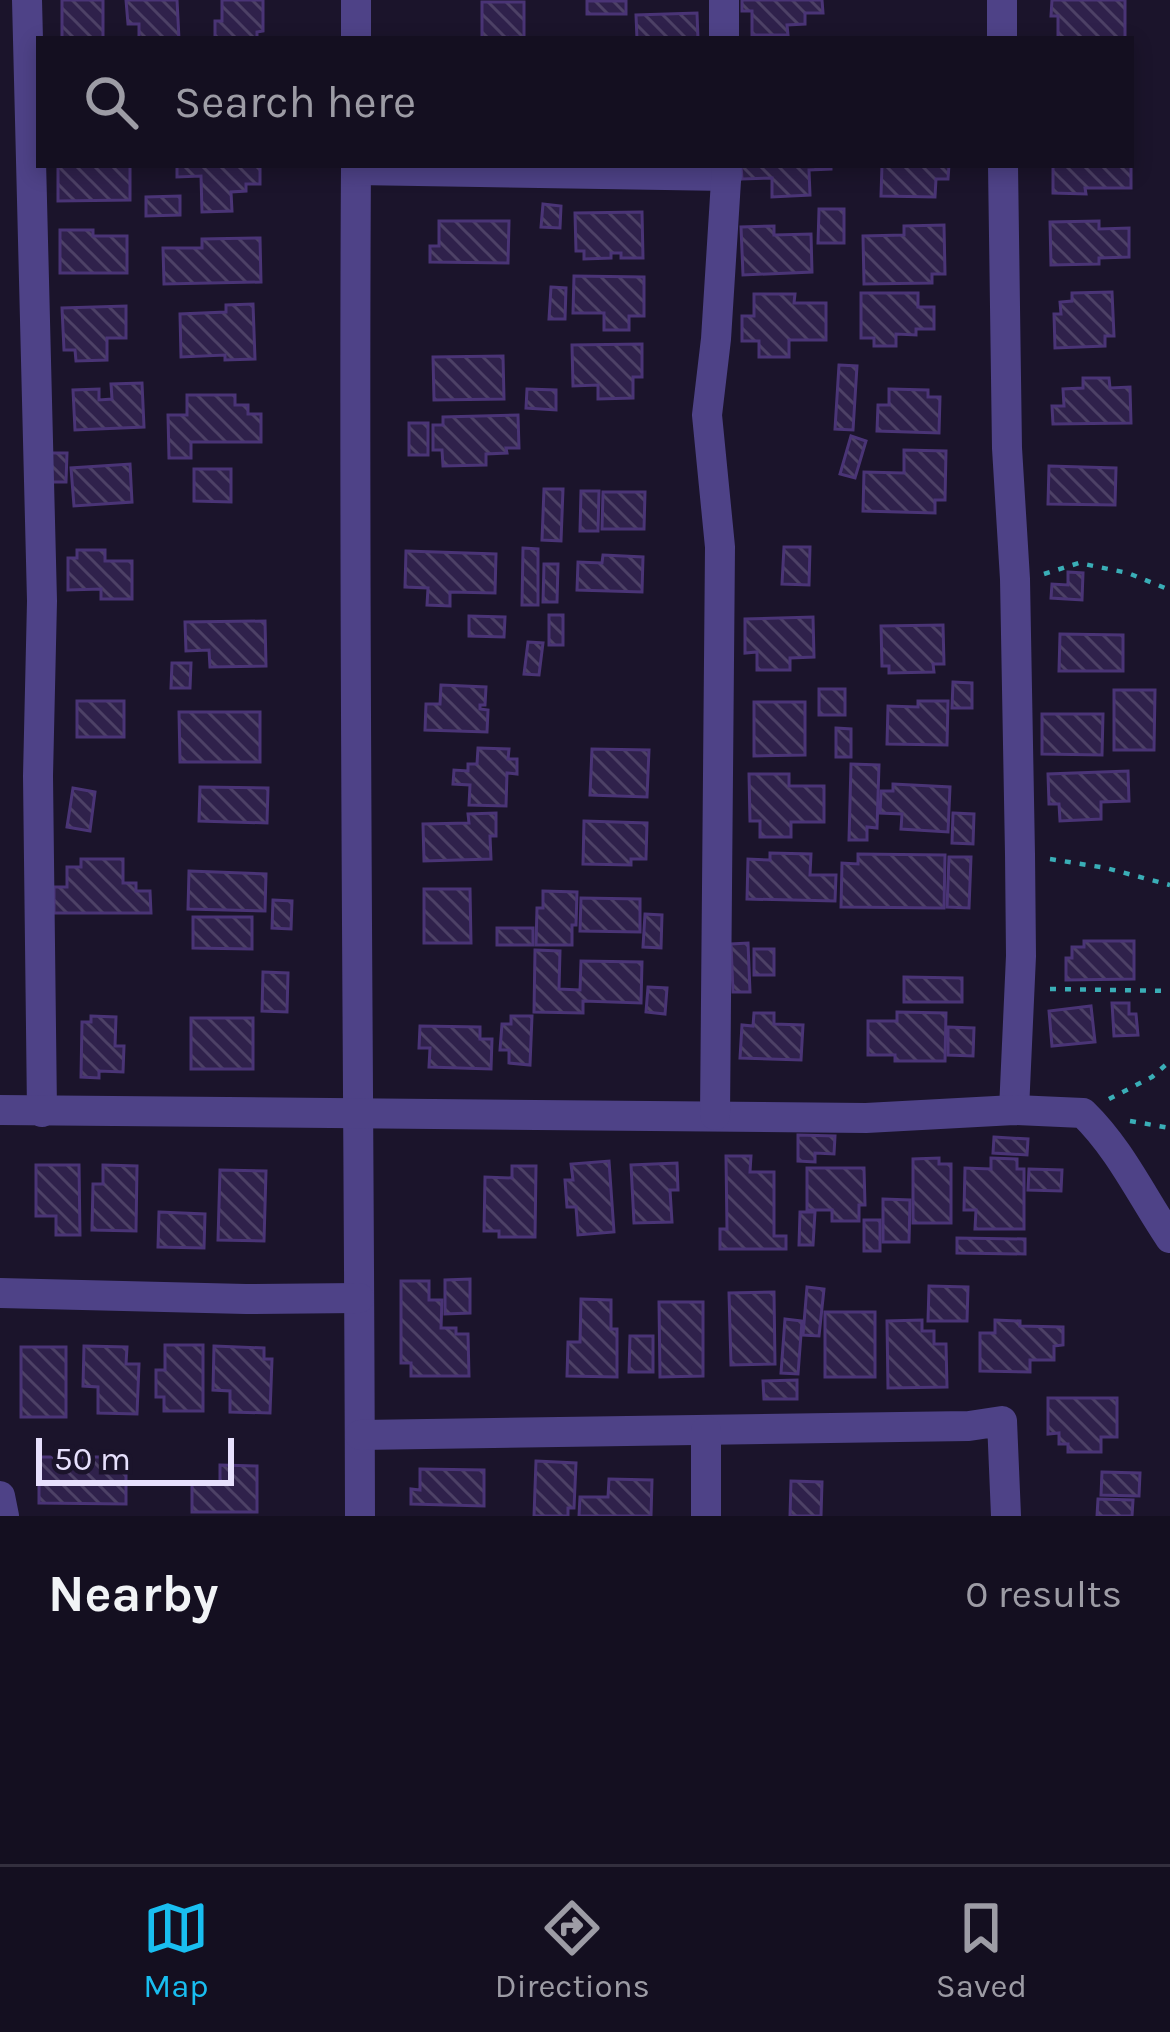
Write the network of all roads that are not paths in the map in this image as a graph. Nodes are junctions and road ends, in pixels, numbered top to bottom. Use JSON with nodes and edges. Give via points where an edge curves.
{"nodes":[{"id":1,"x":27,"y":0,"type":"edge"},
{"id":2,"x":356,"y":0,"type":"edge"},
{"id":3,"x":724,"y":0,"type":"edge"},
{"id":4,"x":1002,"y":0,"type":"edge"},
{"id":5,"x":356,"y":36,"type":"edge"},
{"id":6,"x":724,"y":36,"type":"edge"},
{"id":7,"x":1002,"y":36,"type":"edge"},
{"id":8,"x":22,"y":102,"type":"edge"},
{"id":9,"x":356,"y":168,"type":"edge"},
{"id":10,"x":449,"y":168,"type":"edge"},
{"id":11,"x":1003,"y":168,"type":"edge"},
{"id":12,"x":727,"y":171,"type":"edge"},
{"id":13,"x":0,"y":1110,"type":"edge"},
{"id":14,"x":1014,"y":1110,"type":"junction"},
{"id":15,"x":42,"y":1112,"type":"junction"},
{"id":16,"x":360,"y":1115,"type":"junction"},
{"id":17,"x":715,"y":1115,"type":"junction"},
{"id":18,"x":1170,"y":1238,"type":"edge"},
{"id":19,"x":0,"y":1293,"type":"edge"},
{"id":20,"x":359,"y":1298,"type":"junction"},
{"id":21,"x":706,"y":1431,"type":"junction"},
{"id":22,"x":360,"y":1435,"type":"junction"},
{"id":23,"x":0,"y":1496,"type":"edge"},
{"id":24,"x":4,"y":1516,"type":"edge"},
{"id":25,"x":360,"y":1516,"type":"edge"},
{"id":26,"x":706,"y":1516,"type":"edge"},
{"id":27,"x":1006,"y":1516,"type":"edge"}],
"edges":[{"from":1,"to":8,"type":"street"},
{"from":2,"to":5,"type":"street"},
{"from":3,"to":6,"type":"street"},
{"from":4,"to":7,"type":"street"},
{"from":8,"to":15,"type":"street","via":[[42,579]]},
{"from":9,"to":16,"type":"street"},
{"from":10,"to":12,"type":"street"},
{"from":11,"to":14,"type":"street","via":[[1021,854]]},
{"from":12,"to":17,"type":"street","via":[[707,415],[720,548]]},
{"from":13,"to":15,"type":"street"},
{"from":14,"to":17,"type":"street"},
{"from":14,"to":18,"type":"street","via":[[1083,1113]]},
{"from":15,"to":16,"type":"street"},
{"from":16,"to":17,"type":"street"},
{"from":16,"to":20,"type":"street"},
{"from":19,"to":20,"type":"street"},
{"from":20,"to":22,"type":"street"},
{"from":21,"to":22,"type":"street"},
{"from":21,"to":26,"type":"street"},
{"from":21,"to":27,"type":"street","via":[[1002,1421]]},
{"from":22,"to":25,"type":"street"},
{"from":23,"to":24,"type":"street"}]}
